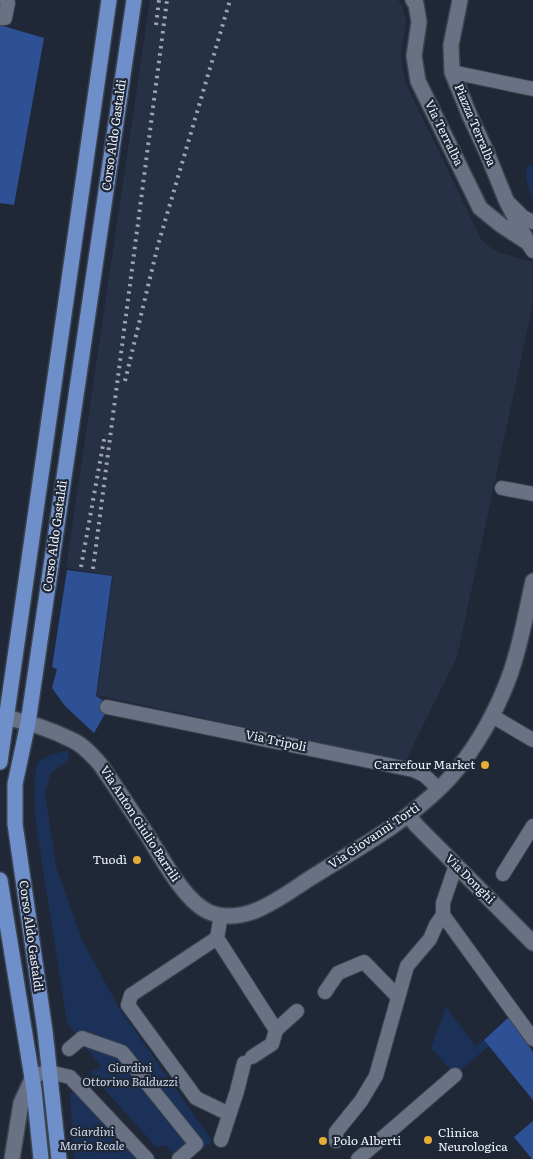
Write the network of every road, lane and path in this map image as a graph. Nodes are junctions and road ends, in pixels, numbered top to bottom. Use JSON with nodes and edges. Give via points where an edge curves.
{"nodes":[{"id":1,"x":6,"y":0,"type":"edge"},
{"id":2,"x":109,"y":0,"type":"edge"},
{"id":3,"x":134,"y":0,"type":"edge"},
{"id":4,"x":413,"y":0,"type":"edge"},
{"id":5,"x":460,"y":0,"type":"edge"},
{"id":6,"x":0,"y":18,"type":"edge"},
{"id":7,"x":452,"y":72,"type":"junction"},
{"id":8,"x":533,"y":89,"type":"edge"},
{"id":9,"x":506,"y":200,"type":"junction"},
{"id":10,"x":533,"y":222,"type":"edge"},
{"id":11,"x":531,"y":246,"type":"edge"},
{"id":12,"x":502,"y":488,"type":"dead end"},
{"id":13,"x":533,"y":494,"type":"edge"},
{"id":14,"x":533,"y":581,"type":"edge"},
{"id":15,"x":107,"y":707,"type":"dead end"},
{"id":16,"x":4,"y":717,"type":"edge"},
{"id":17,"x":499,"y":720,"type":"dead end"},
{"id":18,"x":28,"y":723,"type":"junction"},
{"id":19,"x":533,"y":740,"type":"edge"},
{"id":20,"x":0,"y":762,"type":"edge"},
{"id":21,"x":439,"y":789,"type":"junction"},
{"id":22,"x":408,"y":815,"type":"junction"},
{"id":23,"x":533,"y":826,"type":"edge"},
{"id":24,"x":529,"y":842,"type":"edge"},
{"id":25,"x":456,"y":865,"type":"junction"},
{"id":26,"x":503,"y":874,"type":"dead end"},
{"id":27,"x":0,"y":880,"type":"edge"},
{"id":28,"x":221,"y":915,"type":"junction"},
{"id":29,"x":444,"y":915,"type":"junction"},
{"id":30,"x":217,"y":938,"type":"junction"},
{"id":31,"x":533,"y":943,"type":"edge"},
{"id":32,"x":325,"y":992,"type":"dead end"},
{"id":33,"x":398,"y":996,"type":"junction"},
{"id":34,"x":297,"y":1011,"type":"dead end"},
{"id":35,"x":276,"y":1030,"type":"junction"},
{"id":36,"x":533,"y":1039,"type":"edge"},
{"id":37,"x":69,"y":1049,"type":"dead end"},
{"id":38,"x":50,"y":1072,"type":"junction"},
{"id":39,"x":455,"y":1075,"type":"dead end"},
{"id":40,"x":32,"y":1079,"type":"junction"},
{"id":41,"x":229,"y":1114,"type":"junction"},
{"id":42,"x":221,"y":1140,"type":"dead end"},
{"id":43,"x":336,"y":1141,"type":"dead end"},
{"id":44,"x":12,"y":1159,"type":"edge"},
{"id":45,"x":41,"y":1159,"type":"edge"},
{"id":46,"x":59,"y":1159,"type":"edge"},
{"id":47,"x":147,"y":1159,"type":"edge"},
{"id":48,"x":179,"y":1159,"type":"edge"},
{"id":49,"x":358,"y":1159,"type":"edge"}],
"edges":[{"from":1,"to":6,"type":"street","via":[[6,18]]},
{"from":2,"to":16,"type":"main road","name":"Corso Aldo Gastaldi"},
{"from":3,"to":18,"type":"main road","name":"Corso Aldo Gastaldi"},
{"from":4,"to":11,"type":"street","name":"Via Terralba","via":[[419,22],[414,56],[418,81],[480,208]]},
{"from":5,"to":7,"type":"street","via":[[451,45]]},
{"from":7,"to":8,"type":"street","name":"Piazza Terralba"},
{"from":7,"to":9,"type":"street","name":"Piazza Terralba"},
{"from":9,"to":10,"type":"street","name":"Piazza Terralba"},
{"from":9,"to":11,"type":"street","name":"Piazza Terralba"},
{"from":12,"to":13,"type":"street"},
{"from":14,"to":21,"type":"street","name":"Via Giovanni Torti","via":[[525,650],[472,750]]},
{"from":15,"to":21,"type":"street","name":"Via Tripoli","via":[[413,770]]},
{"from":16,"to":18,"type":"street","name":"Via Anton Giulio Barrili"},
{"from":16,"to":20,"type":"main road","name":"Corso Aldo Gastaldi"},
{"from":17,"to":19,"type":"street"},
{"from":18,"to":28,"type":"street","name":"Via Anton Giulio Barrili","via":[[75,741],[86,750],[100,764],[177,882],[196,904]]},
{"from":18,"to":38,"type":"main road","name":"Corso Aldo Gastaldi","via":[[15,784],[15,824]]},
{"from":21,"to":22,"type":"street","name":"Via Giovanni Torti"},
{"from":22,"to":25,"type":"street","name":"Via Donghi"},
{"from":22,"to":28,"type":"street","name":"Via Giovanni Torti","via":[[266,905],[247,914]]},
{"from":23,"to":24,"type":"street"},
{"from":24,"to":26,"type":"street"},
{"from":25,"to":29,"type":"street","via":[[443,903]]},
{"from":25,"to":31,"type":"street","name":"Via Donghi"},
{"from":27,"to":40,"type":"main road","name":"Corso Aldo Gastaldi"},
{"from":28,"to":30,"type":"street"},
{"from":29,"to":33,"type":"street","via":[[430,939],[407,966]]},
{"from":29,"to":36,"type":"street"},
{"from":30,"to":35,"type":"street"},
{"from":30,"to":41,"type":"street","via":[[131,995],[128,1006],[196,1098]]},
{"from":32,"to":33,"type":"street","via":[[338,973],[364,962]]},
{"from":33,"to":43,"type":"street","via":[[376,1076],[336,1132]]},
{"from":34,"to":35,"type":"street"},
{"from":35,"to":41,"type":"street","via":[[272,1044],[248,1060]]},
{"from":37,"to":48,"type":"street","via":[[82,1038],[122,1052],[196,1144]]},
{"from":38,"to":40,"type":"street"},
{"from":38,"to":46,"type":"main road","name":"Corso Aldo Gastaldi"},
{"from":38,"to":47,"type":"street","via":[[70,1077]]},
{"from":39,"to":49,"type":"street"},
{"from":40,"to":44,"type":"street","via":[[20,1103]]},
{"from":40,"to":45,"type":"main road","name":"Corso Aldo Gastaldi"},
{"from":41,"to":42,"type":"street"}]}
